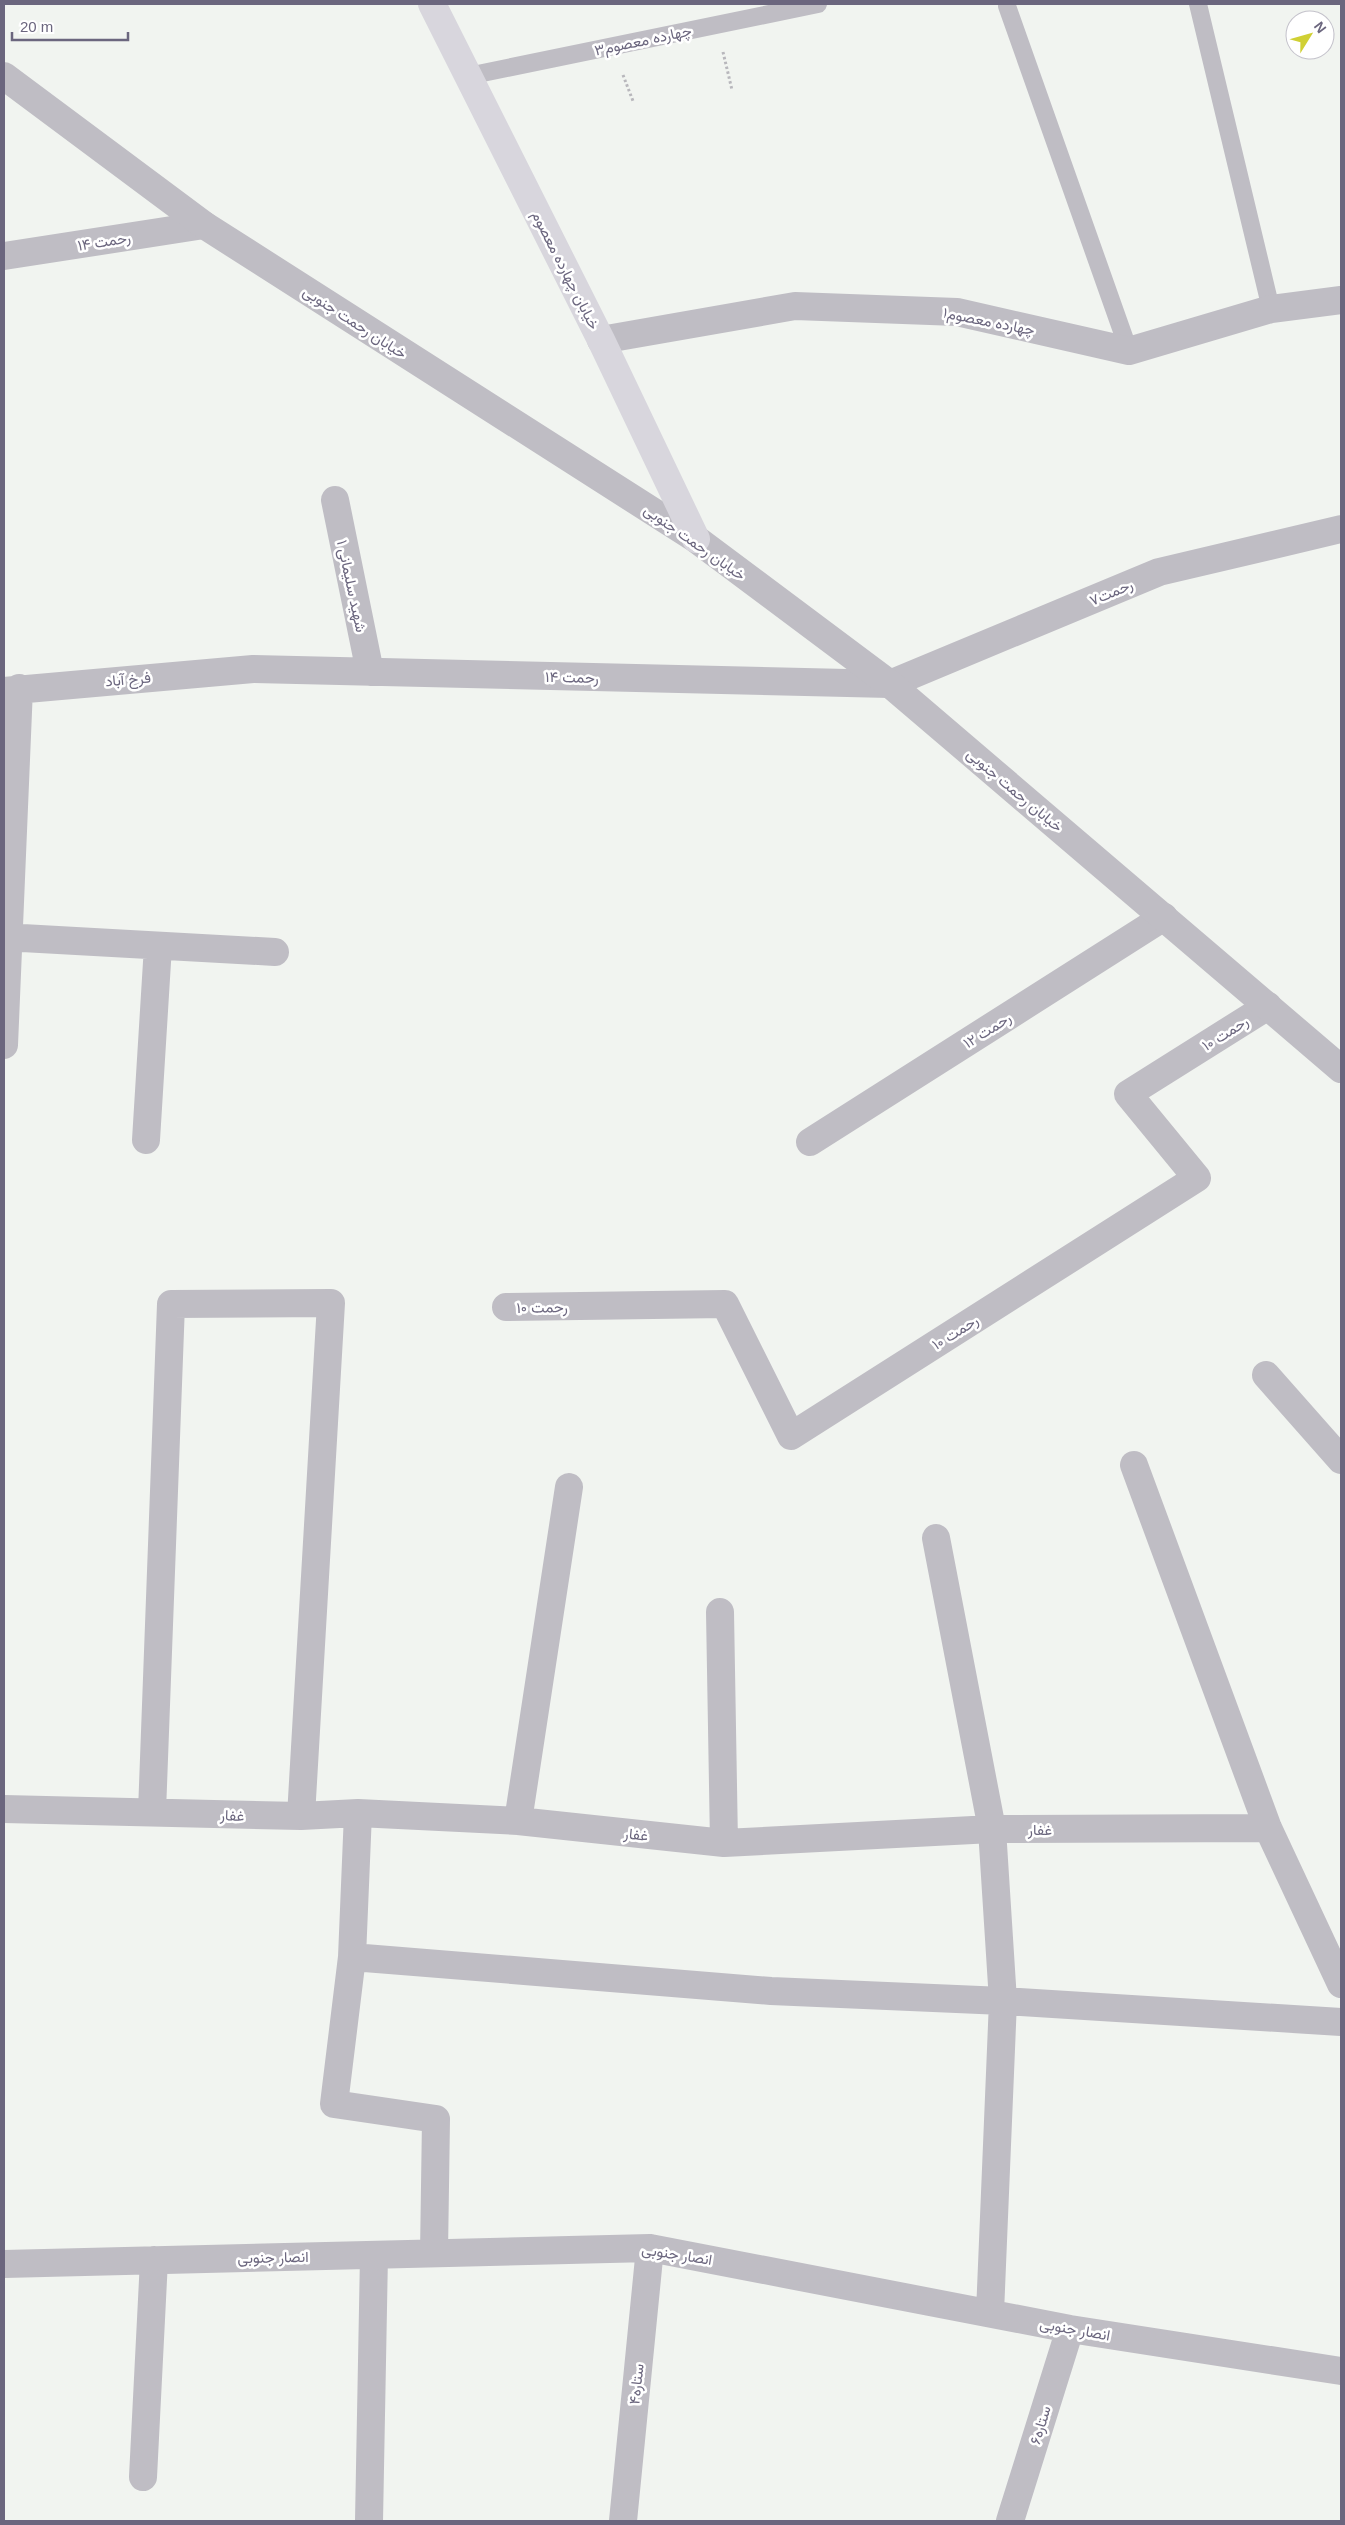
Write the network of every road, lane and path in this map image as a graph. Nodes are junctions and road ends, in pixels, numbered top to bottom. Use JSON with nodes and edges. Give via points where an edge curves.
{"nodes":[{"id":1,"x":432,"y":4,"type":"edge"},
{"id":2,"x":818,"y":4,"type":"edge"},
{"id":3,"x":1198,"y":4,"type":"edge"},
{"id":4,"x":1007,"y":6,"type":"dead end"},
{"id":5,"x":716,"y":25,"type":"junction"},
{"id":6,"x":4,"y":76,"type":"edge"},
{"id":7,"x":468,"y":76,"type":"junction"},
{"id":8,"x":732,"y":90,"type":"dead end"},
{"id":9,"x":204,"y":226,"type":"junction"},
{"id":10,"x":4,"y":256,"type":"edge"},
{"id":11,"x":1341,"y":300,"type":"edge"},
{"id":12,"x":1271,"y":309,"type":"junction"},
{"id":13,"x":601,"y":340,"type":"junction"},
{"id":14,"x":1129,"y":351,"type":"junction"},
{"id":15,"x":335,"y":500,"type":"dead end"},
{"id":16,"x":1341,"y":530,"type":"edge"},
{"id":17,"x":696,"y":539,"type":"junction"},
{"id":18,"x":253,"y":669,"type":"joint"},
{"id":19,"x":370,"y":672,"type":"junction"},
{"id":20,"x":890,"y":684,"type":"junction"},
{"id":21,"x":11,"y":690,"type":"edge"},
{"id":22,"x":1164,"y":918,"type":"junction"},
{"id":23,"x":6,"y":937,"type":"edge"},
{"id":24,"x":158,"y":946,"type":"junction"},
{"id":25,"x":275,"y":952,"type":"dead end"},
{"id":26,"x":1268,"y":1006,"type":"junction"},
{"id":27,"x":4,"y":1045,"type":"edge"},
{"id":28,"x":1341,"y":1069,"type":"edge"},
{"id":29,"x":146,"y":1140,"type":"dead end"},
{"id":30,"x":810,"y":1142,"type":"dead end"},
{"id":31,"x":506,"y":1307,"type":"dead end"},
{"id":32,"x":1266,"y":1375,"type":"dead end"},
{"id":33,"x":1341,"y":1460,"type":"edge"},
{"id":34,"x":1134,"y":1465,"type":"dead end"},
{"id":35,"x":569,"y":1487,"type":"dead end"},
{"id":36,"x":936,"y":1538,"type":"dead end"},
{"id":37,"x":720,"y":1612,"type":"dead end"},
{"id":38,"x":4,"y":1809,"type":"edge"},
{"id":39,"x":152,"y":1812,"type":"junction"},
{"id":40,"x":358,"y":1813,"type":"junction"},
{"id":41,"x":300,"y":1816,"type":"junction"},
{"id":42,"x":518,"y":1821,"type":"junction"},
{"id":43,"x":1268,"y":1828,"type":"junction"},
{"id":44,"x":992,"y":1829,"type":"junction"},
{"id":45,"x":724,"y":1843,"type":"junction"},
{"id":46,"x":352,"y":1957,"type":"junction"},
{"id":47,"x":1341,"y":1984,"type":"edge"},
{"id":48,"x":1003,"y":2001,"type":"junction"},
{"id":49,"x":1341,"y":2022,"type":"edge"},
{"id":50,"x":650,"y":2248,"type":"junction"},
{"id":51,"x":434,"y":2253,"type":"junction"},
{"id":52,"x":374,"y":2254,"type":"junction"},
{"id":53,"x":154,"y":2260,"type":"junction"},
{"id":54,"x":4,"y":2264,"type":"edge"},
{"id":55,"x":990,"y":2313,"type":"junction"},
{"id":56,"x":1070,"y":2328,"type":"junction"},
{"id":57,"x":1341,"y":2371,"type":"edge"},
{"id":58,"x":143,"y":2477,"type":"dead end"},
{"id":59,"x":369,"y":2521,"type":"edge"},
{"id":60,"x":622,"y":2521,"type":"edge"},
{"id":61,"x":1010,"y":2521,"type":"edge"}],
"edges":[{"from":1,"to":7,"type":"main road","name":"خیابان چهارده معصوم"},
{"from":2,"to":5,"type":"lane","name":"چهارده معصوم۳"},
{"from":3,"to":12,"type":"lane"},
{"from":4,"to":14,"type":"lane"},
{"from":5,"to":7,"type":"lane","name":"چهارده معصوم۳"},
{"from":5,"to":8,"type":"path"},
{"from":6,"to":9,"type":"street","name":"خیابان رحمت جنوبی"},
{"from":7,"to":13,"type":"main road","name":"خیابان چهارده معصوم"},
{"from":9,"to":10,"type":"street","name":"رحمت ۱۴"},
{"from":9,"to":17,"type":"street","name":"خیابان رحمت جنوبی"},
{"from":11,"to":12,"type":"street","name":"چهارده معصوم۱"},
{"from":12,"to":14,"type":"street","name":"چهارده معصوم۱"},
{"from":13,"to":14,"type":"street","name":"چهارده معصوم۱","via":[[795,306],[956,312]]},
{"from":13,"to":17,"type":"main road","name":"خیابان چهارده معصوم"},
{"from":15,"to":19,"type":"street","name":"شهید سلیمانی ۱"},
{"from":16,"to":20,"type":"street","name":"رحمت۷","via":[[1159,572]]},
{"from":17,"to":20,"type":"street","name":"خیابان رحمت جنوبی"},
{"from":18,"to":19,"type":"street","name":"رحمت ۱۴"},
{"from":18,"to":21,"type":"street","name":"فرخ آباد"},
{"from":19,"to":20,"type":"street","name":"رحمت ۱۴"},
{"from":20,"to":22,"type":"street","name":"خیابان رحمت جنوبی"},
{"from":21,"to":23,"type":"street"},
{"from":22,"to":26,"type":"street","name":"خیابان رحمت جنوبی"},
{"from":22,"to":30,"type":"street","name":"رحمت ۱۲"},
{"from":23,"to":24,"type":"street"},
{"from":23,"to":27,"type":"street"},
{"from":24,"to":25,"type":"street"},
{"from":24,"to":29,"type":"street"},
{"from":26,"to":28,"type":"street","name":"خیابان رحمت جنوبی"},
{"from":26,"to":31,"type":"street","name":"رحمت ۱۰","via":[[1128,1094],[1197,1178],[791,1436],[724,1304]]},
{"from":32,"to":33,"type":"street"},
{"from":34,"to":43,"type":"street"},
{"from":35,"to":42,"type":"street"},
{"from":36,"to":44,"type":"street"},
{"from":37,"to":45,"type":"street"},
{"from":38,"to":39,"type":"street","name":"غفار"},
{"from":39,"to":41,"type":"street","name":"غفار"},
{"from":39,"to":41,"type":"street","via":[[171,1304],[331,1303]]},
{"from":40,"to":41,"type":"street","name":"غفار"},
{"from":40,"to":42,"type":"street","name":"غفار"},
{"from":40,"to":46,"type":"street"},
{"from":42,"to":45,"type":"street","name":"غفار"},
{"from":43,"to":44,"type":"street","name":"غفار"},
{"from":43,"to":47,"type":"street"},
{"from":44,"to":45,"type":"street","name":"غفار"},
{"from":44,"to":48,"type":"street"},
{"from":46,"to":48,"type":"street","via":[[771,1991]]},
{"from":46,"to":51,"type":"street","via":[[334,2104],[436,2119]]},
{"from":48,"to":49,"type":"street"},
{"from":48,"to":55,"type":"street"},
{"from":50,"to":51,"type":"street","name":"انصار جنوبی"},
{"from":50,"to":55,"type":"street","name":"انصار جنوبی"},
{"from":50,"to":60,"type":"street","name":"ستاره۴"},
{"from":51,"to":52,"type":"street","name":"انصار جنوبی"},
{"from":52,"to":53,"type":"street","name":"انصار جنوبی"},
{"from":52,"to":59,"type":"street"},
{"from":53,"to":54,"type":"street","name":"انصار جنوبی"},
{"from":53,"to":58,"type":"street"},
{"from":55,"to":56,"type":"street","name":"انصار جنوبی"},
{"from":56,"to":57,"type":"street","name":"انصار جنوبی"},
{"from":56,"to":61,"type":"street","name":"ستاره۶"}]}
